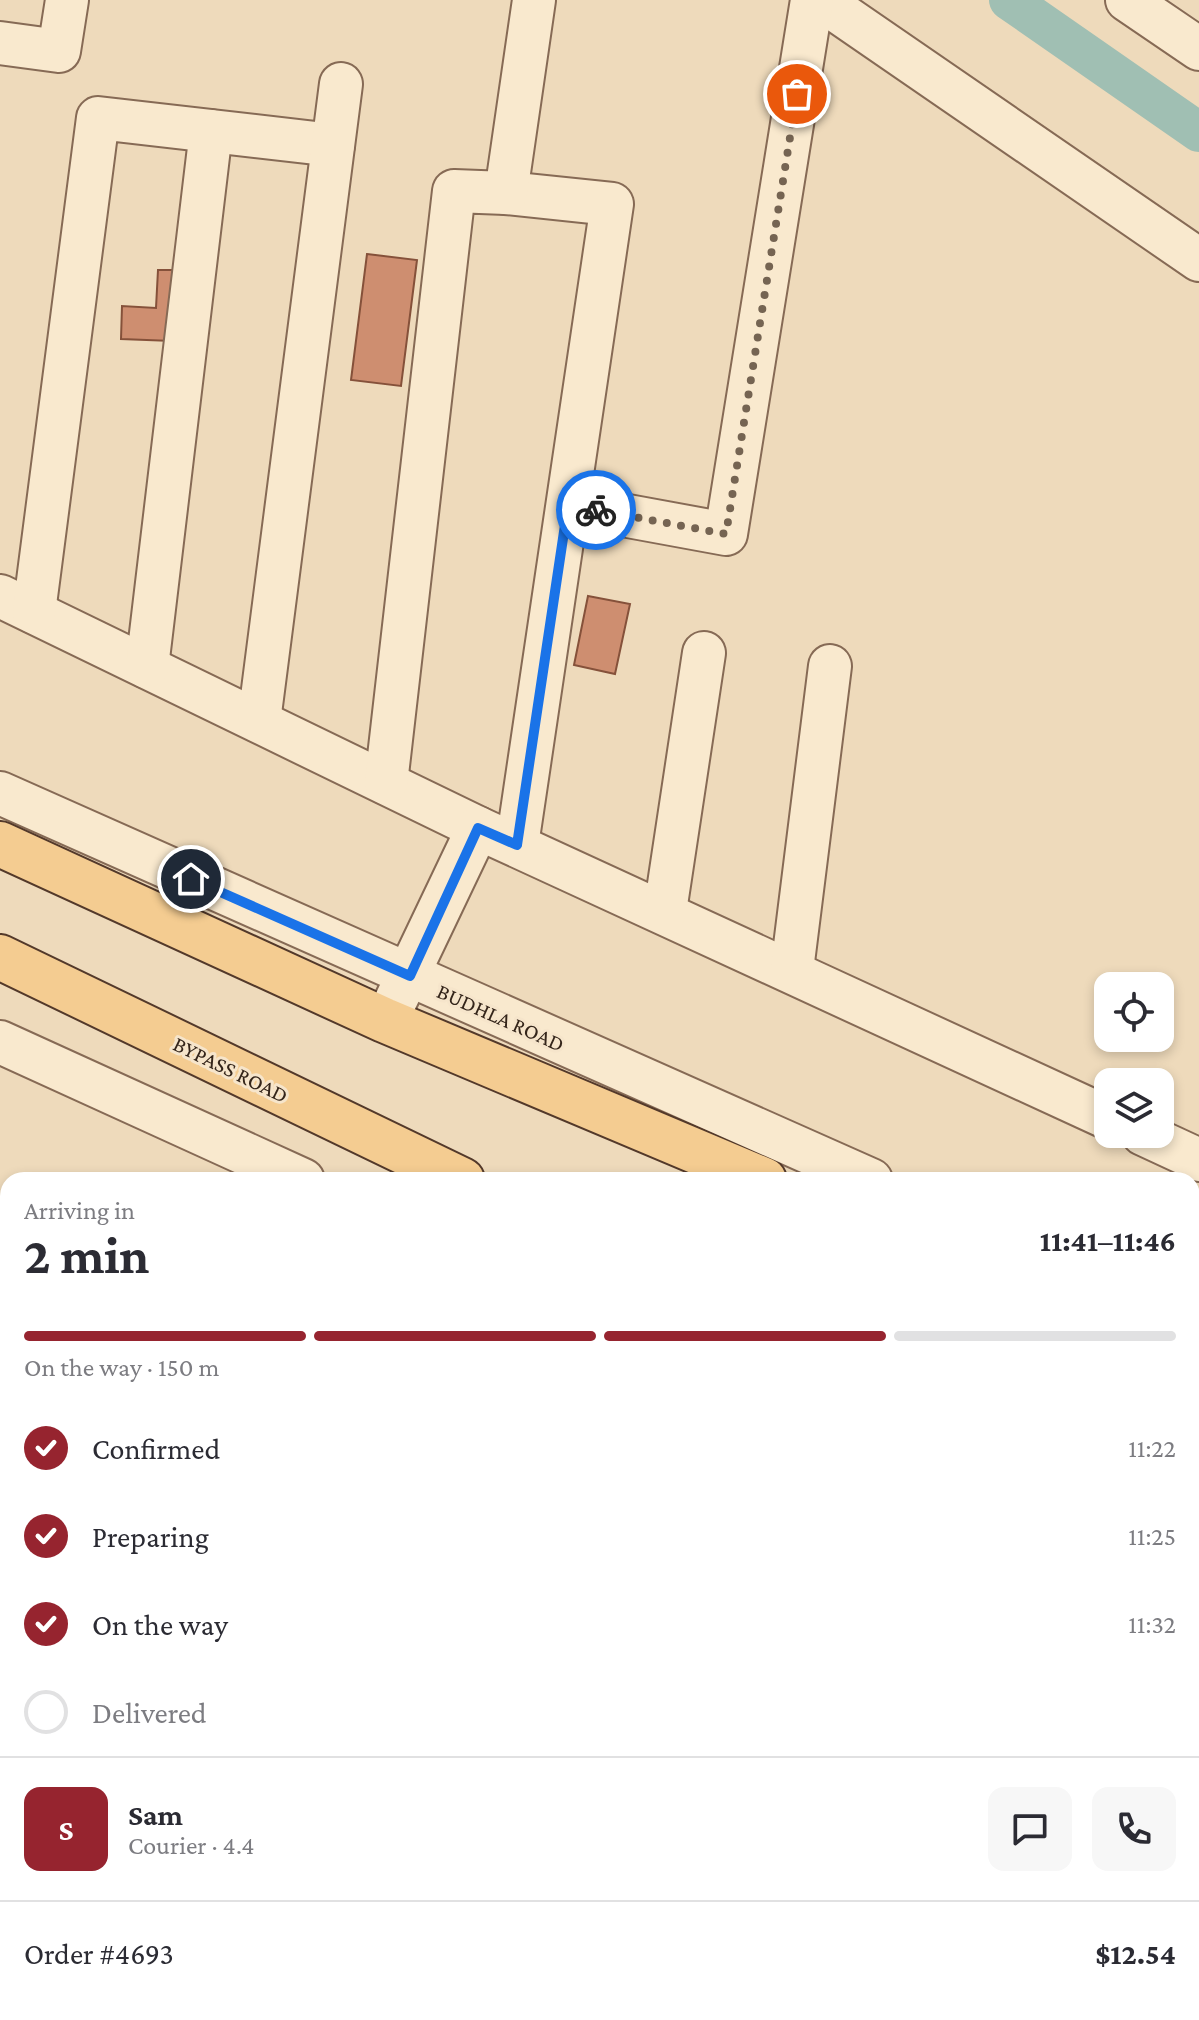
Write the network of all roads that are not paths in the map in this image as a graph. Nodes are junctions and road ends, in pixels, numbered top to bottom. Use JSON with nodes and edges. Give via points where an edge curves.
{"nodes":[{"id":1,"x":67,"y":0,"type":"edge"},
{"id":2,"x":534,"y":0,"type":"edge"},
{"id":3,"x":812,"y":0,"type":"edge"},
{"id":4,"x":821,"y":0,"type":"edge"},
{"id":5,"x":1127,"y":0,"type":"edge"},
{"id":6,"x":0,"y":43,"type":"edge"},
{"id":7,"x":1199,"y":49,"type":"edge"},
{"id":8,"x":341,"y":84,"type":"dead end"},
{"id":9,"x":211,"y":131,"type":"junction"},
{"id":10,"x":333,"y":145,"type":"junction"},
{"id":11,"x":506,"y":193,"type":"junction"},
{"id":12,"x":1199,"y":260,"type":"edge"},
{"id":13,"x":568,"y":505,"type":"junction"},
{"id":14,"x":17,"y":604,"type":"edge"},
{"id":15,"x":704,"y":653,"type":"dead end"},
{"id":16,"x":830,"y":666,"type":"dead end"},
{"id":17,"x":147,"y":667,"type":"junction"},
{"id":18,"x":259,"y":721,"type":"junction"},
{"id":19,"x":386,"y":783,"type":"junction"},
{"id":20,"x":0,"y":793,"type":"edge"},
{"id":21,"x":478,"y":828,"type":"junction"},
{"id":22,"x":0,"y":844,"type":"edge"},
{"id":23,"x":517,"y":845,"type":"junction"},
{"id":24,"x":665,"y":911,"type":"junction"},
{"id":25,"x":0,"y":957,"type":"edge"},
{"id":26,"x":792,"y":970,"type":"junction"},
{"id":27,"x":410,"y":976,"type":"junction"},
{"id":28,"x":384,"y":1020,"type":"junction"},
{"id":29,"x":0,"y":1042,"type":"edge"},
{"id":30,"x":1094,"y":1111,"type":"edge"},
{"id":31,"x":1173,"y":1148,"type":"edge"},
{"id":32,"x":1199,"y":1160,"type":"edge"},
{"id":33,"x":285,"y":1172,"type":"edge"},
{"id":34,"x":445,"y":1172,"type":"edge"},
{"id":35,"x":745,"y":1172,"type":"edge"},
{"id":36,"x":853,"y":1172,"type":"edge"}],
"edges":[{"from":1,"to":6,"type":"street","via":[[59,51]]},
{"from":2,"to":11,"type":"street"},
{"from":3,"to":13,"type":"street","via":[[726,534]]},
{"from":4,"to":12,"type":"street"},
{"from":5,"to":7,"type":"street"},
{"from":8,"to":10,"type":"street"},
{"from":9,"to":10,"type":"street"},
{"from":9,"to":14,"type":"street","via":[[98,118]]},
{"from":9,"to":17,"type":"street"},
{"from":10,"to":18,"type":"street"},
{"from":11,"to":13,"type":"street","via":[[612,204]]},
{"from":11,"to":19,"type":"street","via":[[454,191]]},
{"from":13,"to":23,"type":"street"},
{"from":14,"to":17,"type":"street"},
{"from":15,"to":24,"type":"street"},
{"from":16,"to":26,"type":"street"},
{"from":17,"to":18,"type":"street"},
{"from":18,"to":19,"type":"street"},
{"from":19,"to":21,"type":"street"},
{"from":20,"to":27,"type":"street","name":"BUDHLA ROAD"},
{"from":21,"to":23,"type":"street"},
{"from":21,"to":27,"type":"street"},
{"from":22,"to":28,"type":"main road"},
{"from":23,"to":24,"type":"street"},
{"from":24,"to":26,"type":"street"},
{"from":25,"to":34,"type":"main road","name":"BYPASS ROAD"},
{"from":26,"to":30,"type":"street"},
{"from":27,"to":28,"type":"street"},
{"from":27,"to":36,"type":"street","name":"BUDHLA ROAD"},
{"from":28,"to":35,"type":"main road"},
{"from":29,"to":33,"type":"street"},
{"from":31,"to":32,"type":"street"}]}
